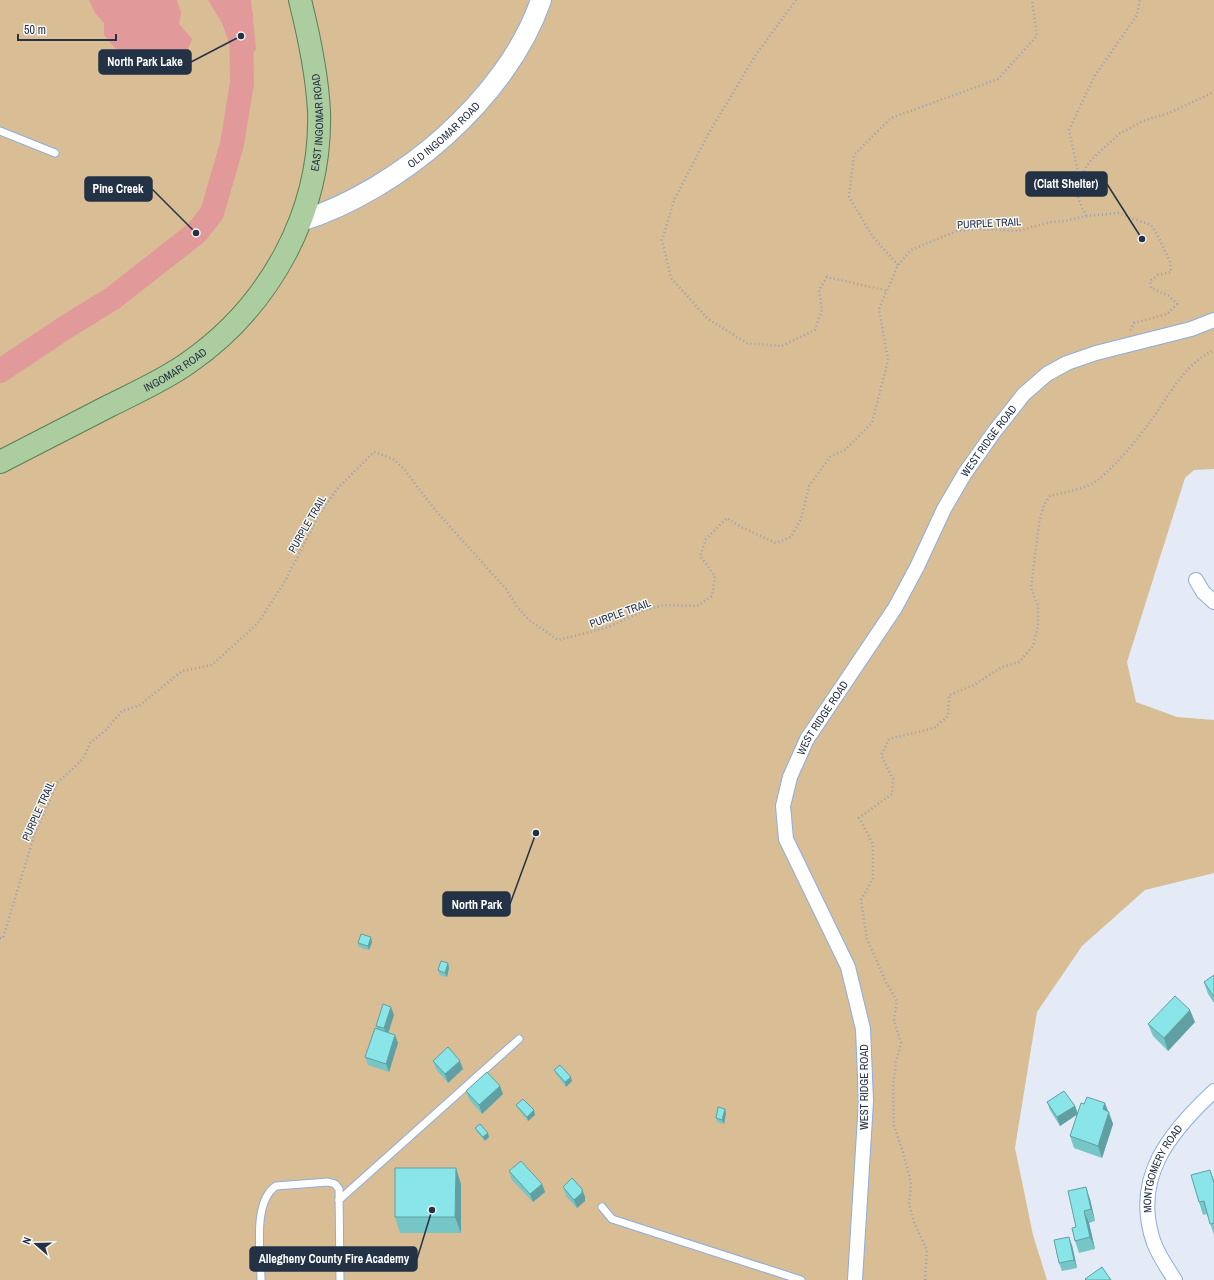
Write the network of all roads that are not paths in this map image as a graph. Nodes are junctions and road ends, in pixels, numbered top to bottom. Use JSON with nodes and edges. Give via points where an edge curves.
{"nodes":[{"id":1,"x":300,"y":0,"type":"edge"},
{"id":2,"x":541,"y":0,"type":"edge"},
{"id":3,"x":0,"y":131,"type":"edge"},
{"id":4,"x":55,"y":153,"type":"dead end"},
{"id":5,"x":301,"y":221,"type":"junction"},
{"id":6,"x":1214,"y":320,"type":"edge"},
{"id":7,"x":0,"y":462,"type":"edge"},
{"id":8,"x":1196,"y":580,"type":"dead end"},
{"id":9,"x":1214,"y":602,"type":"edge"},
{"id":10,"x":519,"y":1038,"type":"dead end"},
{"id":11,"x":1214,"y":1091,"type":"edge"},
{"id":12,"x":339,"y":1200,"type":"junction"},
{"id":13,"x":602,"y":1207,"type":"dead end"},
{"id":14,"x":261,"y":1280,"type":"edge"},
{"id":15,"x":340,"y":1280,"type":"edge"},
{"id":16,"x":801,"y":1280,"type":"edge"},
{"id":17,"x":855,"y":1280,"type":"edge"},
{"id":18,"x":1175,"y":1280,"type":"edge"}],
"edges":[{"from":1,"to":5,"type":"main road","name":"EAST INGOMAR ROAD","via":[[312,50],[319,111],[316,161]]},
{"from":2,"to":5,"type":"street","name":"OLD INGOMAR ROAD","via":[[530,27],[512,59],[485,95],[458,123],[421,155],[379,184],[337,209]]},
{"from":3,"to":4,"type":"lane"},
{"from":5,"to":7,"type":"main road","name":"INGOMAR ROAD","via":[[277,270],[262,292],[245,314],[209,348],[158,381]]},
{"from":6,"to":17,"type":"street","name":"WEST RIDGE ROAD","via":[[1078,359],[1057,368],[1035,383],[1011,409],[965,473],[895,608],[807,740],[788,785],[783,806],[786,839],[845,960],[864,1029],[866,1101]]},
{"from":8,"to":9,"type":"street","via":[[1203,592]]},
{"from":10,"to":12,"type":"lane"},
{"from":11,"to":18,"type":"street","name":"MONTGOMERY ROAD","via":[[1177,1128],[1154,1166],[1148,1211],[1159,1255]]},
{"from":12,"to":14,"type":"lane","via":[[338,1189],[332,1183],[281,1185],[271,1189],[265,1197],[260,1216]]},
{"from":12,"to":15,"type":"lane"},
{"from":13,"to":16,"type":"lane","via":[[612,1219]]}]}
